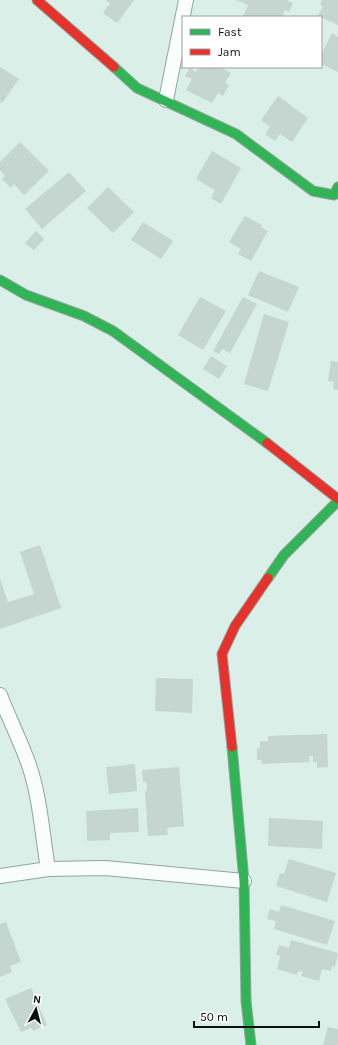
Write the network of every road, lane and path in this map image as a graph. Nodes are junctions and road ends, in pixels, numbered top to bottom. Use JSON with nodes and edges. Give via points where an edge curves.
{"nodes":[{"id":1,"x":37,"y":0,"type":"edge"},
{"id":2,"x":186,"y":0,"type":"edge"},
{"id":3,"x":183,"y":16,"type":"edge"},
{"id":4,"x":182,"y":20,"type":"edge"},
{"id":5,"x":166,"y":100,"type":"junction"},
{"id":6,"x":338,"y":187,"type":"edge"},
{"id":7,"x":0,"y":280,"type":"edge"},
{"id":8,"x":338,"y":500,"type":"edge"},
{"id":9,"x":0,"y":695,"type":"edge"},
{"id":10,"x":48,"y":869,"type":"junction"},
{"id":11,"x":0,"y":876,"type":"edge"},
{"id":12,"x":244,"y":881,"type":"junction"},
{"id":13,"x":251,"y":1045,"type":"edge"}],
"edges":[{"from":1,"to":5,"type":"street","via":[[137,88]]},
{"from":2,"to":3,"type":"street"},
{"from":4,"to":5,"type":"street"},
{"from":5,"to":6,"type":"street","via":[[236,134],[313,191],[334,195]]},
{"from":7,"to":8,"type":"street","via":[[26,295],[84,316],[112,331],[288,458]]},
{"from":8,"to":12,"type":"street","via":[[284,555],[235,626],[222,654]]},
{"from":9,"to":10,"type":"street","via":[[27,758],[34,783]]},
{"from":10,"to":11,"type":"street"},
{"from":10,"to":12,"type":"street","via":[[105,868]]},
{"from":12,"to":13,"type":"street","via":[[246,1001]]}]}
